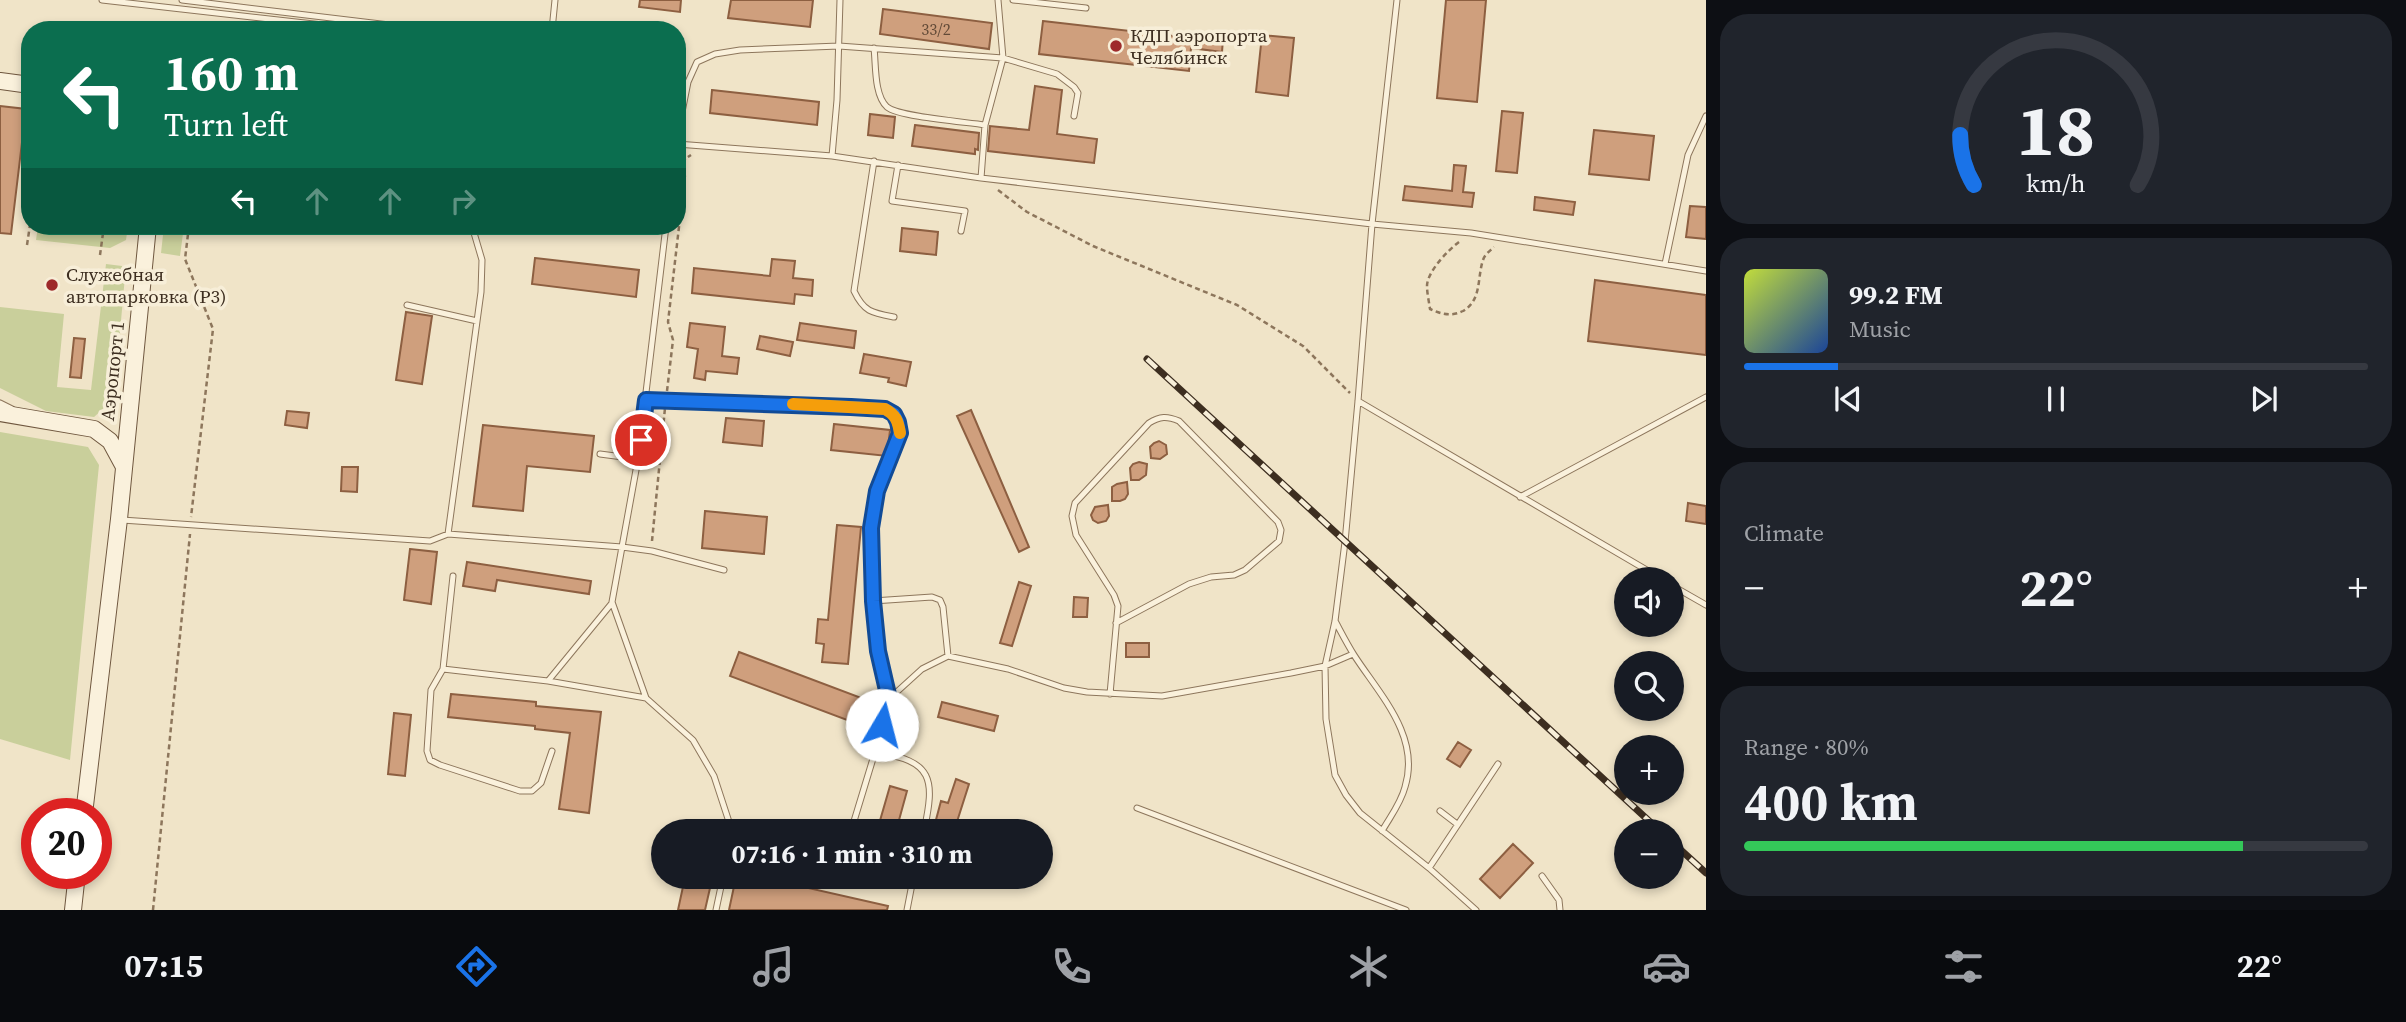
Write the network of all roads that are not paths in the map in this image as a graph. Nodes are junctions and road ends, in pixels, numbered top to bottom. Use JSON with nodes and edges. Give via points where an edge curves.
{"nodes":[{"id":1,"x":102,"y":0,"type":"edge"},
{"id":2,"x":182,"y":0,"type":"edge"},
{"id":3,"x":555,"y":0,"type":"edge"},
{"id":4,"x":840,"y":0,"type":"edge"},
{"id":5,"x":998,"y":0,"type":"edge"},
{"id":6,"x":1013,"y":0,"type":"edge"},
{"id":7,"x":1397,"y":0,"type":"edge"},
{"id":8,"x":1086,"y":8,"type":"dead end"},
{"id":9,"x":288,"y":21,"type":"edge"},
{"id":10,"x":356,"y":21,"type":"edge"},
{"id":11,"x":553,"y":21,"type":"edge"},
{"id":12,"x":839,"y":46,"type":"junction"},
{"id":13,"x":874,"y":48,"type":"junction"},
{"id":14,"x":1003,"y":58,"type":"junction"},
{"id":15,"x":0,"y":81,"type":"edge"},
{"id":16,"x":21,"y":84,"type":"edge"},
{"id":17,"x":686,"y":92,"type":"edge"},
{"id":18,"x":1074,"y":116,"type":"dead end"},
{"id":19,"x":1706,"y":117,"type":"edge"},
{"id":20,"x":985,"y":124,"type":"junction"},
{"id":21,"x":686,"y":145,"type":"edge"},
{"id":22,"x":832,"y":156,"type":"junction"},
{"id":23,"x":874,"y":161,"type":"junction"},
{"id":24,"x":898,"y":165,"type":"junction"},
{"id":25,"x":981,"y":178,"type":"junction"},
{"id":26,"x":1372,"y":224,"type":"junction"},
{"id":27,"x":961,"y":231,"type":"dead end"},
{"id":28,"x":147,"y":235,"type":"edge"},
{"id":29,"x":475,"y":235,"type":"edge"},
{"id":30,"x":665,"y":235,"type":"edge"},
{"id":31,"x":1665,"y":264,"type":"junction"},
{"id":32,"x":1706,"y":271,"type":"edge"},
{"id":33,"x":407,"y":305,"type":"dead end"},
{"id":34,"x":894,"y":317,"type":"dead end"},
{"id":35,"x":477,"y":321,"type":"junction"},
{"id":36,"x":1706,"y":397,"type":"edge"},
{"id":37,"x":646,"y":400,"type":"junction"},
{"id":38,"x":1359,"y":401,"type":"junction"},
{"id":39,"x":0,"y":403,"type":"edge"},
{"id":40,"x":0,"y":413,"type":"edge"},
{"id":41,"x":31,"y":418,"type":"junction"},
{"id":42,"x":0,"y":419,"type":"edge"},
{"id":43,"x":600,"y":454,"type":"dead end"},
{"id":44,"x":638,"y":459,"type":"junction"},
{"id":45,"x":124,"y":467,"type":"junction"},
{"id":46,"x":1520,"y":497,"type":"junction"},
{"id":47,"x":119,"y":519,"type":"junction"},
{"id":48,"x":449,"y":534,"type":"junction"},
{"id":49,"x":622,"y":547,"type":"junction"},
{"id":50,"x":1641,"y":567,"type":"edge"},
{"id":51,"x":724,"y":570,"type":"dead end"},
{"id":52,"x":453,"y":576,"type":"dead end"},
{"id":53,"x":1684,"y":592,"type":"edge"},
{"id":54,"x":873,"y":601,"type":"junction"},
{"id":55,"x":612,"y":602,"type":"junction"},
{"id":56,"x":1706,"y":605,"type":"edge"},
{"id":57,"x":1335,"y":621,"type":"junction"},
{"id":58,"x":1116,"y":623,"type":"junction"},
{"id":59,"x":1353,"y":654,"type":"junction"},
{"id":60,"x":948,"y":656,"type":"junction"},
{"id":61,"x":1325,"y":666,"type":"junction"},
{"id":62,"x":443,"y":669,"type":"junction"},
{"id":63,"x":548,"y":681,"type":"junction"},
{"id":64,"x":1110,"y":694,"type":"junction"},
{"id":65,"x":646,"y":698,"type":"junction"},
{"id":66,"x":889,"y":699,"type":"junction"},
{"id":67,"x":552,"y":751,"type":"dead end"},
{"id":68,"x":875,"y":752,"type":"junction"},
{"id":69,"x":1498,"y":764,"type":"dead end"},
{"id":70,"x":86,"y":798,"type":"edge"},
{"id":71,"x":1137,"y":808,"type":"dead end"},
{"id":72,"x":1440,"y":811,"type":"dead end"},
{"id":73,"x":728,"y":819,"type":"edge"},
{"id":74,"x":855,"y":819,"type":"edge"},
{"id":75,"x":927,"y":819,"type":"edge"},
{"id":76,"x":1457,"y":824,"type":"junction"},
{"id":77,"x":1382,"y":831,"type":"junction"},
{"id":78,"x":1429,"y":868,"type":"junction"},
{"id":79,"x":1542,"y":876,"type":"dead end"},
{"id":80,"x":75,"y":889,"type":"edge"},
{"id":81,"x":720,"y":889,"type":"edge"},
{"id":82,"x":911,"y":889,"type":"edge"},
{"id":83,"x":73,"y":910,"type":"edge"},
{"id":84,"x":716,"y":910,"type":"edge"},
{"id":85,"x":906,"y":910,"type":"edge"},
{"id":86,"x":1406,"y":910,"type":"edge"},
{"id":87,"x":1476,"y":910,"type":"edge"},
{"id":88,"x":1560,"y":910,"type":"edge"}],
"edges":[{"from":1,"to":9,"type":"lane"},
{"from":2,"to":10,"type":"lane"},
{"from":3,"to":11,"type":"lane"},
{"from":4,"to":12,"type":"lane"},
{"from":5,"to":14,"type":"lane"},
{"from":6,"to":8,"type":"lane"},
{"from":7,"to":26,"type":"lane"},
{"from":12,"to":13,"type":"lane"},
{"from":12,"to":17,"type":"lane","via":[[715,54],[697,62]]},
{"from":12,"to":22,"type":"lane"},
{"from":13,"to":14,"type":"lane"},
{"from":13,"to":20,"type":"lane","via":[[880,94],[888,107]]},
{"from":14,"to":18,"type":"lane","via":[[1056,74],[1074,87],[1078,93]]},
{"from":14,"to":20,"type":"lane"},
{"from":15,"to":16,"type":"main road"},
{"from":19,"to":31,"type":"lane","via":[[1688,155]]},
{"from":20,"to":25,"type":"lane"},
{"from":21,"to":22,"type":"lane"},
{"from":22,"to":23,"type":"lane"},
{"from":23,"to":24,"type":"lane"},
{"from":23,"to":34,"type":"lane","via":[[854,290],[860,305]]},
{"from":24,"to":25,"type":"lane"},
{"from":24,"to":27,"type":"lane","via":[[892,201],[965,212]]},
{"from":25,"to":26,"type":"lane"},
{"from":26,"to":31,"type":"lane","via":[[1471,233]]},
{"from":26,"to":38,"type":"lane"},
{"from":28,"to":45,"type":"main road","name":"Аэропорт 1"},
{"from":29,"to":35,"type":"lane","via":[[482,260]]},
{"from":30,"to":37,"type":"lane"},
{"from":31,"to":32,"type":"lane"},
{"from":33,"to":35,"type":"lane"},
{"from":35,"to":48,"type":"lane"},
{"from":36,"to":46,"type":"lane"},
{"from":37,"to":44,"type":"lane"},
{"from":37,"to":54,"type":"lane","via":[[872,408],[894,414],[900,433],[877,491],[871,528]]},
{"from":38,"to":46,"type":"lane"},
{"from":38,"to":57,"type":"lane"},
{"from":39,"to":41,"type":"lane"},
{"from":40,"to":41,"type":"main road"},
{"from":41,"to":42,"type":"lane"},
{"from":41,"to":45,"type":"main road","via":[[100,432],[115,447]]},
{"from":43,"to":44,"type":"lane"},
{"from":44,"to":49,"type":"lane"},
{"from":45,"to":47,"type":"main road","name":"Аэропорт 1"},
{"from":46,"to":50,"type":"lane"},
{"from":47,"to":48,"type":"lane","via":[[430,541]]},
{"from":47,"to":70,"type":"main road","name":"Аэропорт 1"},
{"from":48,"to":49,"type":"lane"},
{"from":49,"to":51,"type":"lane"},
{"from":49,"to":55,"type":"lane"},
{"from":52,"to":62,"type":"lane"},
{"from":53,"to":56,"type":"lane"},
{"from":54,"to":60,"type":"lane","via":[[940,600]]},
{"from":54,"to":66,"type":"lane"},
{"from":55,"to":63,"type":"lane"},
{"from":55,"to":65,"type":"lane"},
{"from":57,"to":59,"type":"lane"},
{"from":57,"to":61,"type":"lane"},
{"from":58,"to":58,"type":"lane","via":[[1114,594],[1076,535],[1075,503],[1149,423],[1168,417],[1179,421],[1278,522],[1279,541],[1245,570],[1189,584]]},
{"from":58,"to":64,"type":"lane"},
{"from":59,"to":61,"type":"lane"},
{"from":59,"to":77,"type":"lane","via":[[1394,712],[1406,743],[1405,789]]},
{"from":60,"to":64,"type":"lane","via":[[1065,688]]},
{"from":60,"to":66,"type":"lane","via":[[922,669]]},
{"from":61,"to":64,"type":"lane","via":[[1162,696]]},
{"from":61,"to":77,"type":"lane","via":[[1326,719],[1335,775],[1360,813]]},
{"from":62,"to":63,"type":"lane"},
{"from":62,"to":67,"type":"lane","via":[[431,690],[430,760],[532,791],[541,783]]},
{"from":63,"to":65,"type":"lane"},
{"from":65,"to":73,"type":"lane","via":[[693,740],[714,776]]},
{"from":66,"to":68,"type":"lane"},
{"from":68,"to":74,"type":"lane"},
{"from":68,"to":75,"type":"lane","via":[[898,755],[925,774],[931,786]]},
{"from":69,"to":76,"type":"lane"},
{"from":71,"to":86,"type":"lane"},
{"from":72,"to":76,"type":"lane"},
{"from":76,"to":78,"type":"lane"},
{"from":77,"to":78,"type":"lane"},
{"from":78,"to":87,"type":"lane"},
{"from":79,"to":88,"type":"lane","via":[[1559,900]]},
{"from":80,"to":83,"type":"main road"},
{"from":81,"to":84,"type":"lane"},
{"from":82,"to":85,"type":"lane"}]}
